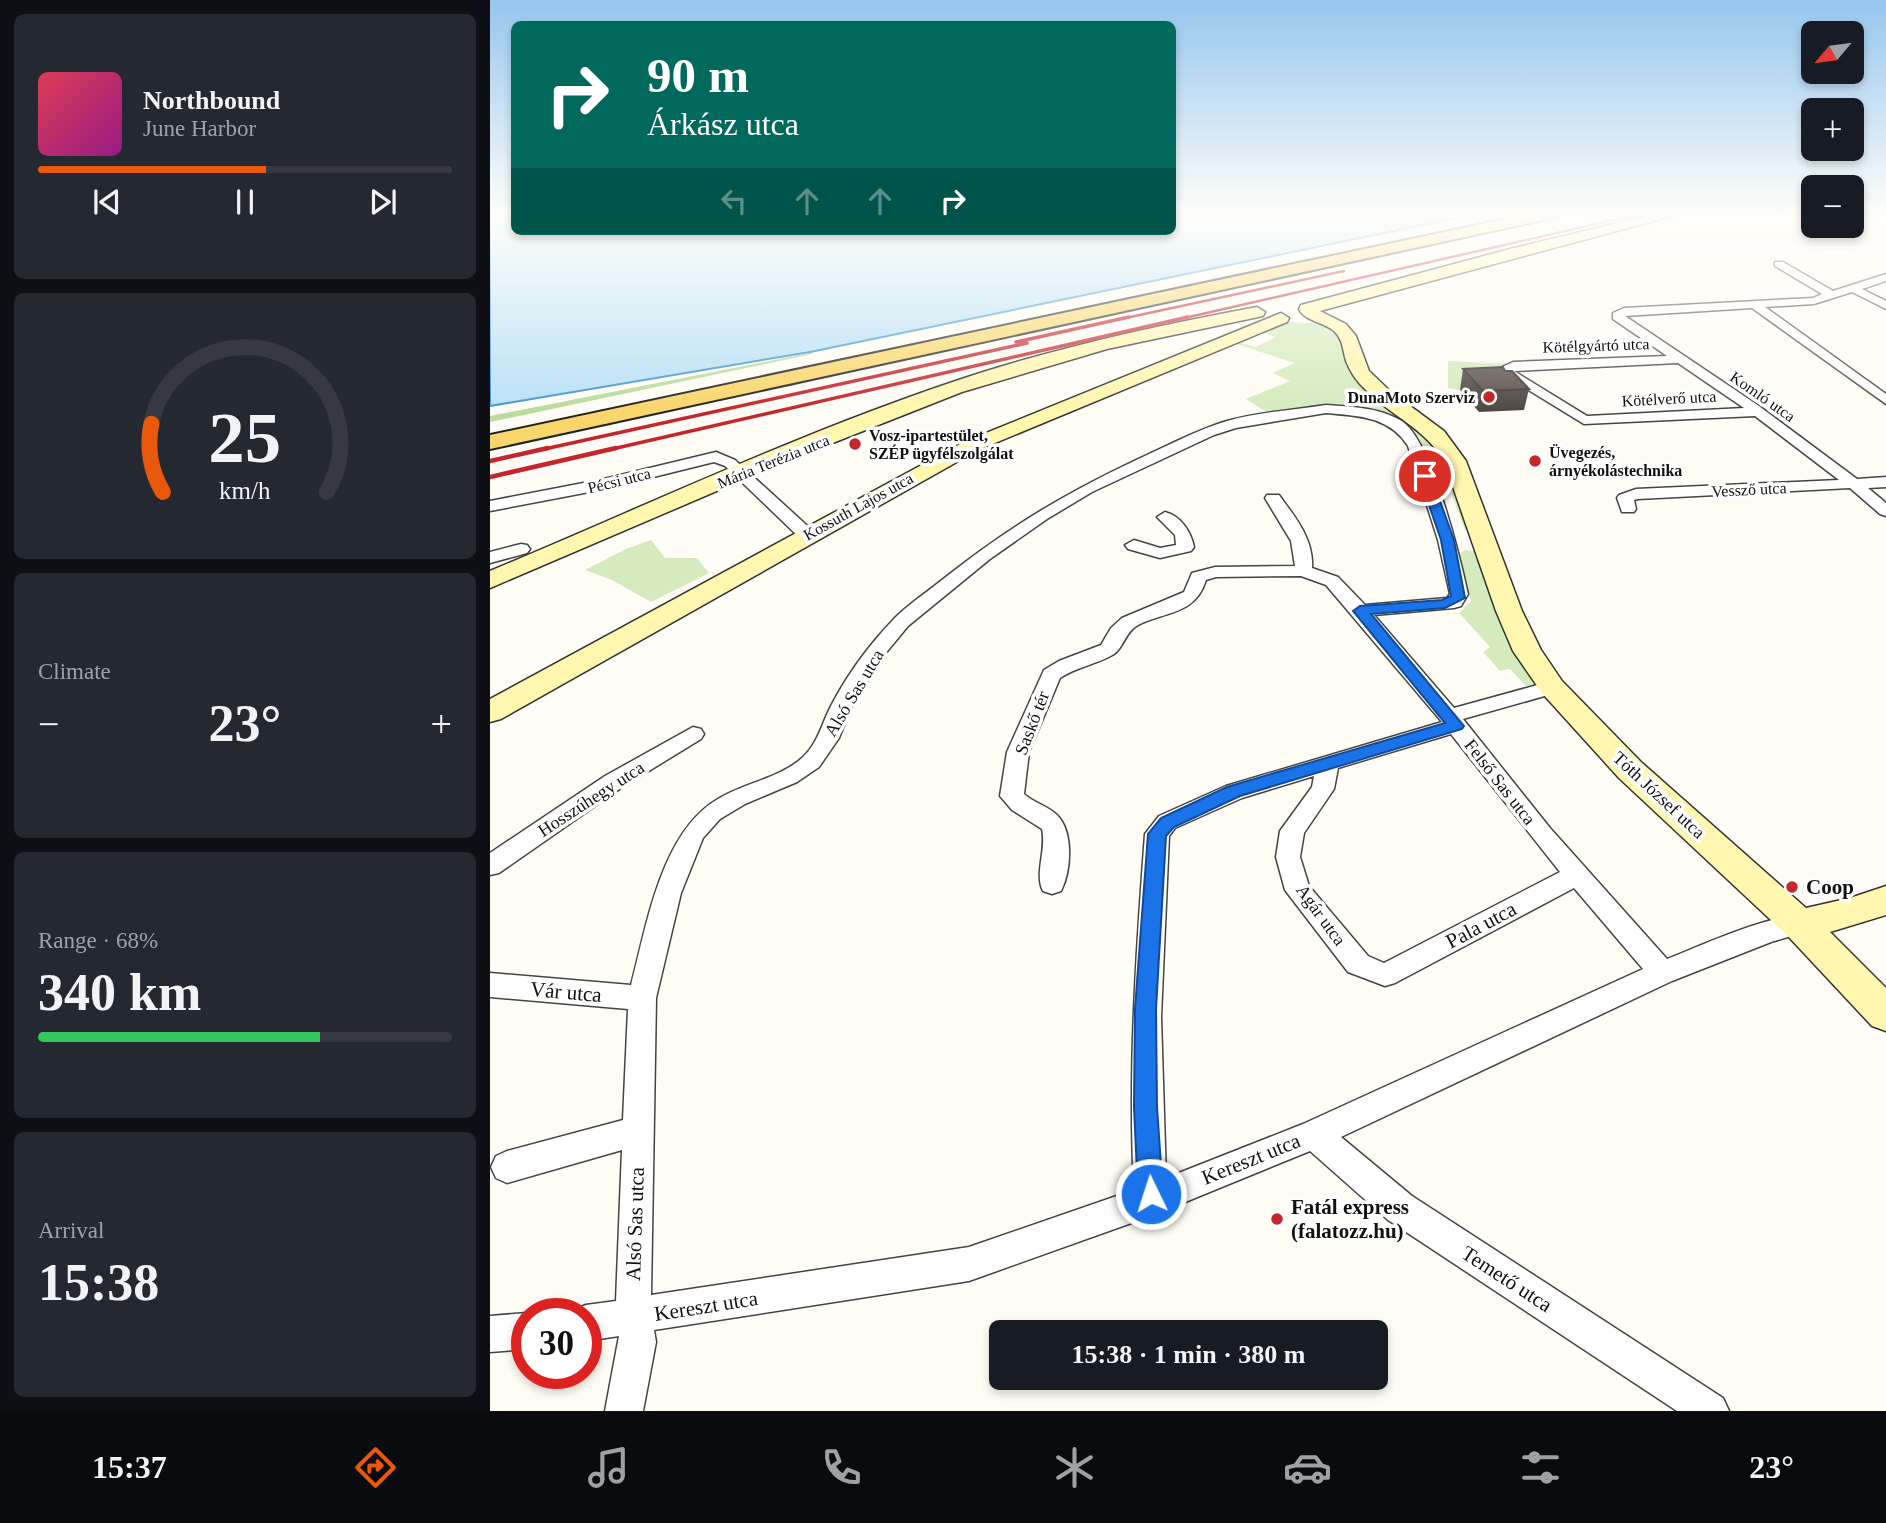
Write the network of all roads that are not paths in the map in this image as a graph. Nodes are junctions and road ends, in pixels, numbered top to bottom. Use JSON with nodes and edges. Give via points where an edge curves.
{"nodes":[{"id":1,"x":1249,"y":280,"type":"edge"},
{"id":2,"x":1410,"y":280,"type":"edge"},
{"id":3,"x":1806,"y":280,"type":"edge"},
{"id":4,"x":1879,"y":280,"type":"edge"},
{"id":5,"x":1855,"y":289,"type":"junction"},
{"id":6,"x":1833,"y":296,"type":"junction"},
{"id":7,"x":1756,"y":306,"type":"junction"},
{"id":8,"x":1886,"y":306,"type":"edge"},
{"id":9,"x":1290,"y":312,"type":"junction"},
{"id":10,"x":1679,"y":359,"type":"junction"},
{"id":11,"x":1886,"y":400,"type":"edge"},
{"id":12,"x":1756,"y":412,"type":"junction"},
{"id":13,"x":1584,"y":420,"type":"joint"},
{"id":14,"x":490,"y":442,"type":"edge"},
{"id":15,"x":742,"y":473,"type":"junction"},
{"id":16,"x":1886,"y":482,"type":"edge"},
{"id":17,"x":1855,"y":484,"type":"junction"},
{"id":18,"x":1273,"y":498,"type":"dead end"},
{"id":19,"x":490,"y":506,"type":"edge"},
{"id":20,"x":1628,"y":509,"type":"dead end"},
{"id":21,"x":1886,"y":511,"type":"edge"},
{"id":22,"x":1165,"y":517,"type":"dead end"},
{"id":23,"x":807,"y":535,"type":"junction"},
{"id":24,"x":1447,"y":540,"type":"junction"},
{"id":25,"x":1484,"y":540,"type":"junction"},
{"id":26,"x":1135,"y":545,"type":"dead end"},
{"id":27,"x":521,"y":549,"type":"dead end"},
{"id":28,"x":1174,"y":553,"type":"junction"},
{"id":29,"x":490,"y":558,"type":"edge"},
{"id":30,"x":1303,"y":571,"type":"junction"},
{"id":31,"x":1198,"y":577,"type":"junction"},
{"id":32,"x":490,"y":580,"type":"edge"},
{"id":33,"x":1360,"y":611,"type":"junction"},
{"id":34,"x":1552,"y":687,"type":"junction"},
{"id":35,"x":490,"y":712,"type":"edge"},
{"id":36,"x":1452,"y":721,"type":"junction"},
{"id":37,"x":694,"y":734,"type":"dead end"},
{"id":38,"x":1328,"y":762,"type":"junction"},
{"id":39,"x":490,"y":866,"type":"edge"},
{"id":40,"x":1577,"y":875,"type":"junction"},
{"id":41,"x":1052,"y":884,"type":"dead end"},
{"id":42,"x":1875,"y":908,"type":"edge"},
{"id":43,"x":1799,"y":924,"type":"junction"},
{"id":44,"x":1662,"y":973,"type":"junction"},
{"id":45,"x":1385,"y":975,"type":"joint"},
{"id":46,"x":490,"y":985,"type":"edge"},
{"id":47,"x":642,"y":998,"type":"junction"},
{"id":48,"x":1886,"y":1014,"type":"edge"},
{"id":49,"x":638,"y":1131,"type":"junction"},
{"id":50,"x":1314,"y":1134,"type":"junction"},
{"id":51,"x":507,"y":1167,"type":"dead end"},
{"id":52,"x":1151,"y":1200,"type":"junction"},
{"id":53,"x":635,"y":1317,"type":"junction"},
{"id":54,"x":602,"y":1321,"type":"edge"},
{"id":55,"x":511,"y":1332,"type":"edge"},
{"id":56,"x":490,"y":1334,"type":"edge"},
{"id":57,"x":624,"y":1411,"type":"edge"},
{"id":58,"x":1710,"y":1411,"type":"edge"}],
"edges":[{"from":1,"to":14,"type":"main road"},
{"from":2,"to":9,"type":"main road"},
{"from":3,"to":6,"type":"street"},
{"from":4,"to":5,"type":"street"},
{"from":5,"to":6,"type":"street"},
{"from":5,"to":8,"type":"street"},
{"from":6,"to":7,"type":"street"},
{"from":7,"to":10,"type":"street","name":"Komló utca","via":[[1618,314]]},
{"from":7,"to":11,"type":"street"},
{"from":9,"to":15,"type":"main road","name":"Mária Terézia utca","via":[[1225,319],[979,380]]},
{"from":9,"to":23,"type":"main road","name":"Kossuth Lajos utca","via":[[993,436]]},
{"from":9,"to":25,"type":"main road","name":"Tóth József utca","via":[[1338,324],[1349,335],[1359,370],[1371,386],[1446,443]]},
{"from":10,"to":12,"type":"street","name":"Komló utca"},
{"from":10,"to":13,"type":"street","name":"Kötélgyártó utca","via":[[1513,366],[1507,370]]},
{"from":12,"to":13,"type":"street","name":"Kötélverő utca"},
{"from":12,"to":17,"type":"street","name":"Komló utca"},
{"from":15,"to":19,"type":"street","name":"Pécsi utca","via":[[723,459],[709,457],[592,487]]},
{"from":15,"to":23,"type":"street","name":"Pécsi utca"},
{"from":15,"to":32,"type":"main road","name":"Mária Terézia utca"},
{"from":16,"to":17,"type":"street","name":"Vessző utca"},
{"from":17,"to":20,"type":"street","name":"Vessző utca","via":[[1636,494],[1625,498]]},
{"from":17,"to":21,"type":"street","name":"Komló utca"},
{"from":18,"to":30,"type":"street","via":[[1302,541]]},
{"from":22,"to":28,"type":"street","via":[[1183,534],[1185,547]]},
{"from":23,"to":35,"type":"main road","name":"Kossuth Lajos utca"},
{"from":24,"to":25,"type":"street"},
{"from":24,"to":33,"type":"street","via":[[1460,594],[1454,601]]},
{"from":24,"to":47,"type":"street","name":"Alsó Sas utca","via":[[1415,446],[1396,423],[1367,412],[1305,411],[1233,424],[1086,489],[984,555],[911,614],[872,657],[811,762],[712,813],[693,834],[668,893]]},
{"from":25,"to":34,"type":"main road","name":"Tóth József utca","via":[[1519,634]]},
{"from":26,"to":28,"type":"street","via":[[1158,555]]},
{"from":27,"to":29,"type":"street"},
{"from":28,"to":31,"type":"street"},
{"from":30,"to":31,"type":"street","name":"Felső Sas utca","via":[[1215,572]]},
{"from":30,"to":33,"type":"street","name":"Felső Sas utca","via":[[1332,581]]},
{"from":31,"to":41,"type":"street","name":"Saskő tér","via":[[1192,595],[1179,604],[1129,622],[1108,649],[1051,674],[1018,752],[1012,796],[1056,830]]},
{"from":33,"to":36,"type":"street","name":"Felső Sas utca"},
{"from":34,"to":36,"type":"street"},
{"from":34,"to":43,"type":"main road","name":"Tóth József utca","via":[[1630,770]]},
{"from":36,"to":38,"type":"street"},
{"from":36,"to":40,"type":"street","name":"Felső Sas utca"},
{"from":37,"to":39,"type":"street","name":"Hosszúhegy utca","via":[[613,782]]},
{"from":38,"to":45,"type":"street","name":"Agár utca","via":[[1323,789],[1292,831],[1288,857],[1298,890],[1358,964]]},
{"from":38,"to":52,"type":"street","via":[[1234,792],[1167,822],[1157,834],[1145,1009]]},
{"from":40,"to":44,"type":"street","name":"Felső Sas utca"},
{"from":40,"to":45,"type":"street","name":"Pala utca"},
{"from":42,"to":43,"type":"main road"},
{"from":43,"to":44,"type":"street","name":"Kereszt utca"},
{"from":43,"to":48,"type":"main road","name":"Tóth József utca"},
{"from":44,"to":50,"type":"street","name":"Kereszt utca"},
{"from":46,"to":47,"type":"street","name":"Vár utca"},
{"from":47,"to":49,"type":"street","name":"Alsó Sas utca"},
{"from":49,"to":51,"type":"street"},
{"from":49,"to":53,"type":"street","name":"Alsó Sas utca"},
{"from":50,"to":52,"type":"street","name":"Kereszt utca"},
{"from":50,"to":58,"type":"street","name":"Temető utca","via":[[1400,1208]]},
{"from":52,"to":53,"type":"street","name":"Kereszt utca","via":[[969,1264]]},
{"from":53,"to":54,"type":"street","name":"Kereszt utca"},
{"from":53,"to":57,"type":"street","name":"Alsó Sas utca","via":[[638,1342]]},
{"from":55,"to":56,"type":"street"}]}
